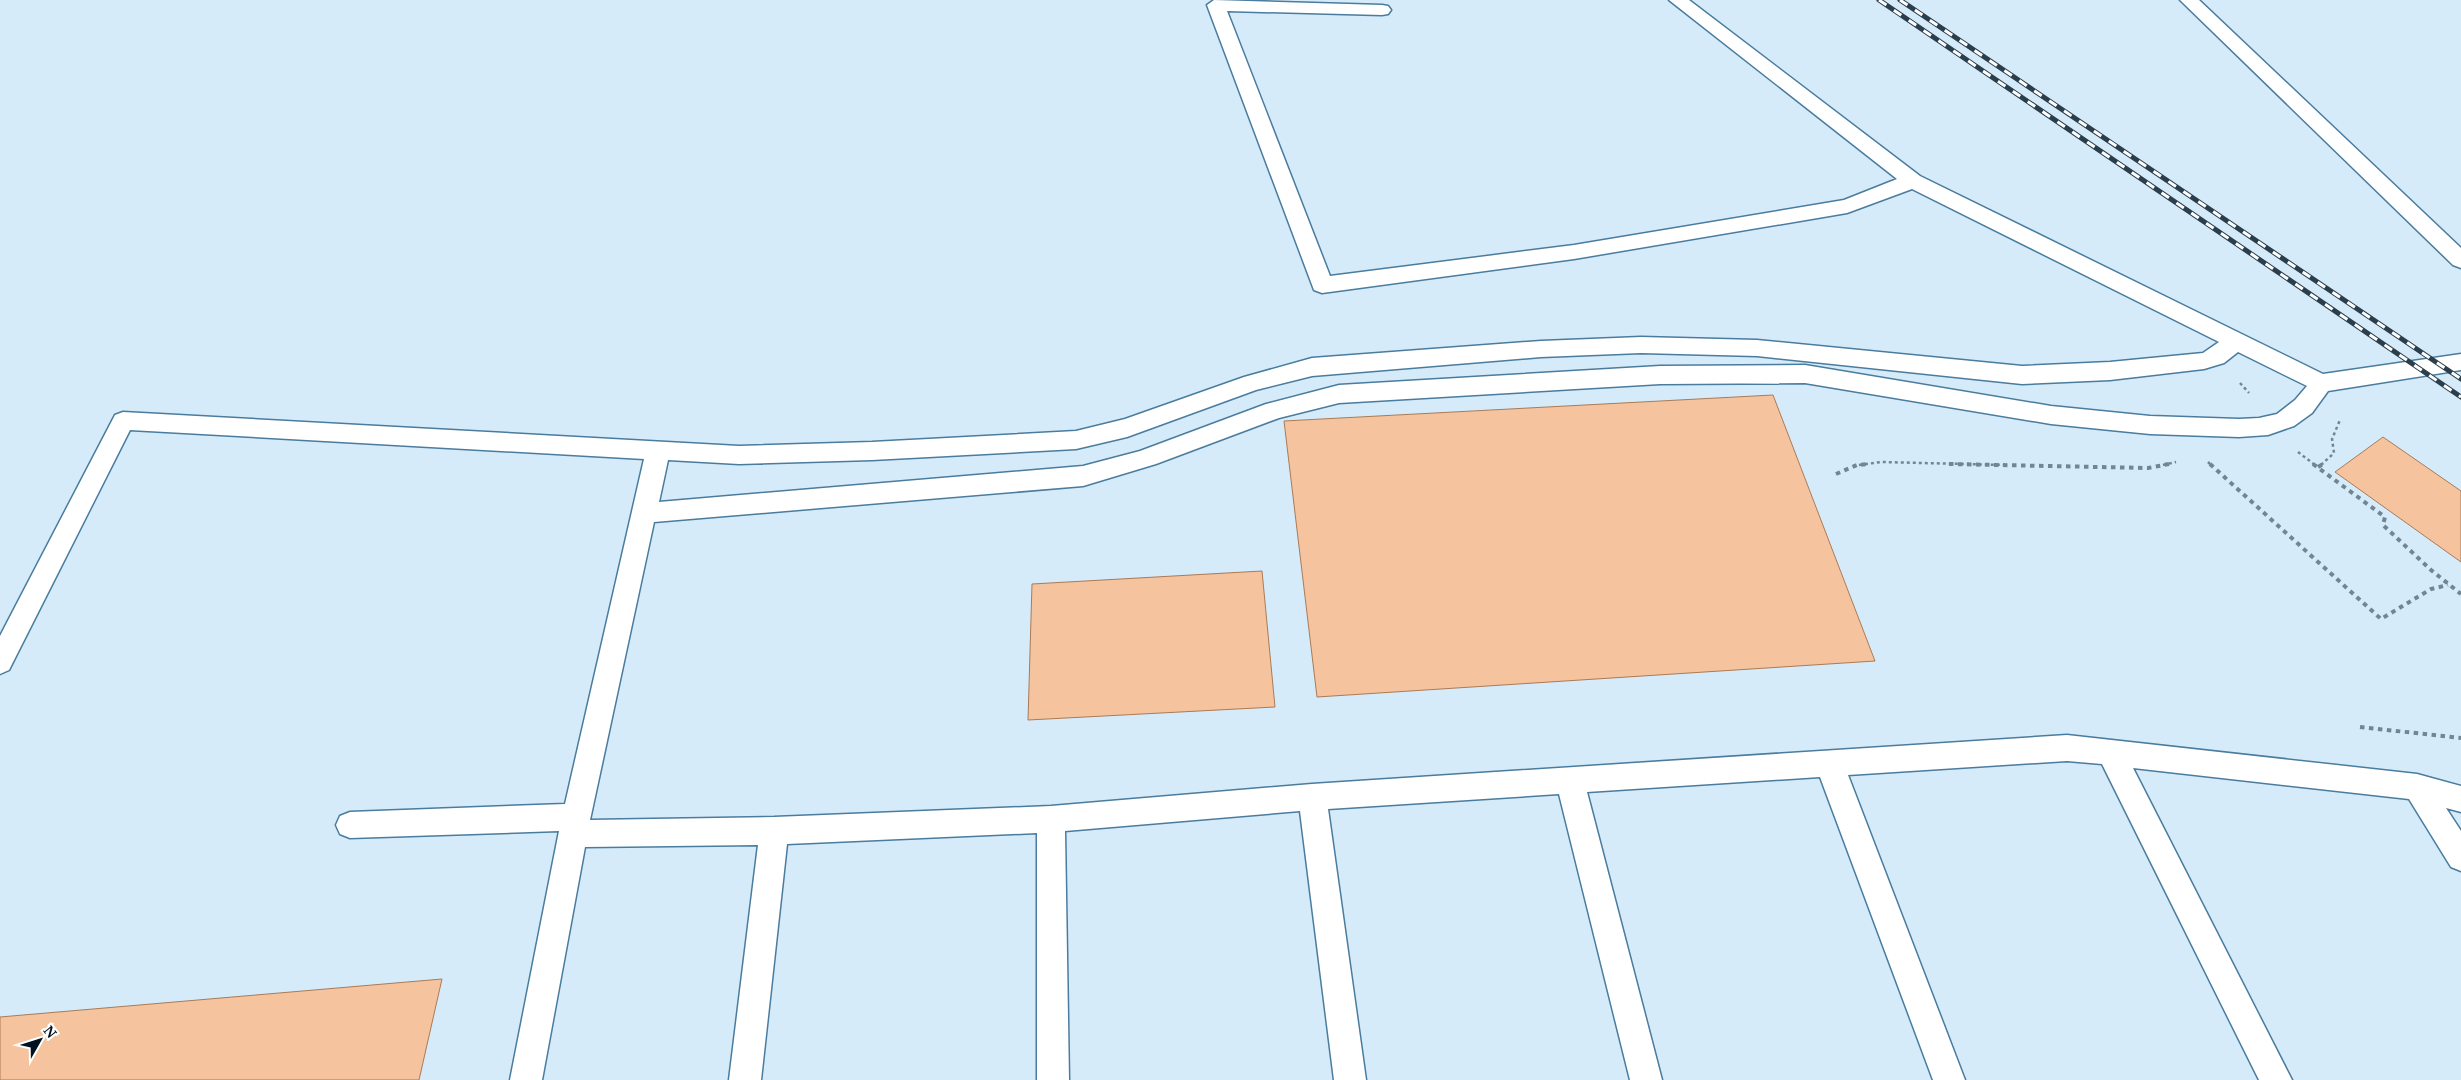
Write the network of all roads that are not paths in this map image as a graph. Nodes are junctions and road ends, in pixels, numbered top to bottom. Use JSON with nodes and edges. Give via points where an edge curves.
{"nodes":[{"id":1,"x":1678,"y":0,"type":"edge"},
{"id":2,"x":2189,"y":0,"type":"edge"},
{"id":3,"x":1382,"y":10,"type":"dead end"},
{"id":4,"x":1913,"y":181,"type":"junction"},
{"id":5,"x":2461,"y":260,"type":"edge"},
{"id":6,"x":2237,"y":341,"type":"junction"},
{"id":7,"x":2461,"y":362,"type":"edge"},
{"id":8,"x":2321,"y":383,"type":"junction"},
{"id":9,"x":658,"y":450,"type":"junction"},
{"id":10,"x":644,"y":512,"type":"junction"},
{"id":11,"x":0,"y":662,"type":"edge"},
{"id":12,"x":2110,"y":752,"type":"junction"},
{"id":13,"x":1829,"y":763,"type":"junction"},
{"id":14,"x":1570,"y":780,"type":"junction"},
{"id":15,"x":2417,"y":787,"type":"junction"},
{"id":16,"x":1312,"y":797,"type":"junction"},
{"id":17,"x":2461,"y":800,"type":"edge"},
{"id":18,"x":1050,"y":819,"type":"junction"},
{"id":19,"x":350,"y":825,"type":"dead end"},
{"id":20,"x":575,"y":825,"type":"junction"},
{"id":21,"x":774,"y":831,"type":"junction"},
{"id":22,"x":2461,"y":857,"type":"edge"},
{"id":23,"x":526,"y":1080,"type":"edge"},
{"id":24,"x":745,"y":1080,"type":"edge"},
{"id":25,"x":1053,"y":1080,"type":"edge"},
{"id":26,"x":1350,"y":1080,"type":"edge"},
{"id":27,"x":1646,"y":1080,"type":"edge"},
{"id":28,"x":1949,"y":1080,"type":"edge"},
{"id":29,"x":2276,"y":1080,"type":"edge"}],
"edges":[{"from":1,"to":4,"type":"lane"},
{"from":2,"to":5,"type":"lane"},
{"from":3,"to":4,"type":"lane","via":[[1216,5],[1322,285],[1574,252],[1847,206]]},
{"from":4,"to":6,"type":"lane"},
{"from":6,"to":8,"type":"lane"},
{"from":6,"to":9,"type":"lane","via":[[2216,358],[2204,361],[2037,375],[1757,348],[1642,345],[1532,350],[1301,369],[1127,428],[1076,440],[776,455]]},
{"from":7,"to":8,"type":"lane"},
{"from":8,"to":10,"type":"lane","via":[[2312,400],[2298,412],[2279,423],[2252,428],[2169,427],[2082,420],[1784,372],[1660,375],[1338,394],[1290,405],[1119,467],[1082,476]]},
{"from":9,"to":10,"type":"lane"},
{"from":9,"to":11,"type":"lane","via":[[123,421]]},
{"from":10,"to":20,"type":"lane"},
{"from":12,"to":13,"type":"lane","via":[[2067,748]]},
{"from":12,"to":15,"type":"lane"},
{"from":12,"to":29,"type":"lane"},
{"from":13,"to":14,"type":"lane"},
{"from":13,"to":28,"type":"lane"},
{"from":14,"to":16,"type":"lane"},
{"from":14,"to":27,"type":"lane"},
{"from":15,"to":17,"type":"lane"},
{"from":15,"to":22,"type":"lane"},
{"from":16,"to":18,"type":"lane"},
{"from":16,"to":26,"type":"lane"},
{"from":18,"to":21,"type":"lane"},
{"from":18,"to":25,"type":"lane"},
{"from":19,"to":20,"type":"lane"},
{"from":20,"to":21,"type":"lane"},
{"from":20,"to":23,"type":"lane"},
{"from":21,"to":24,"type":"lane"}]}
